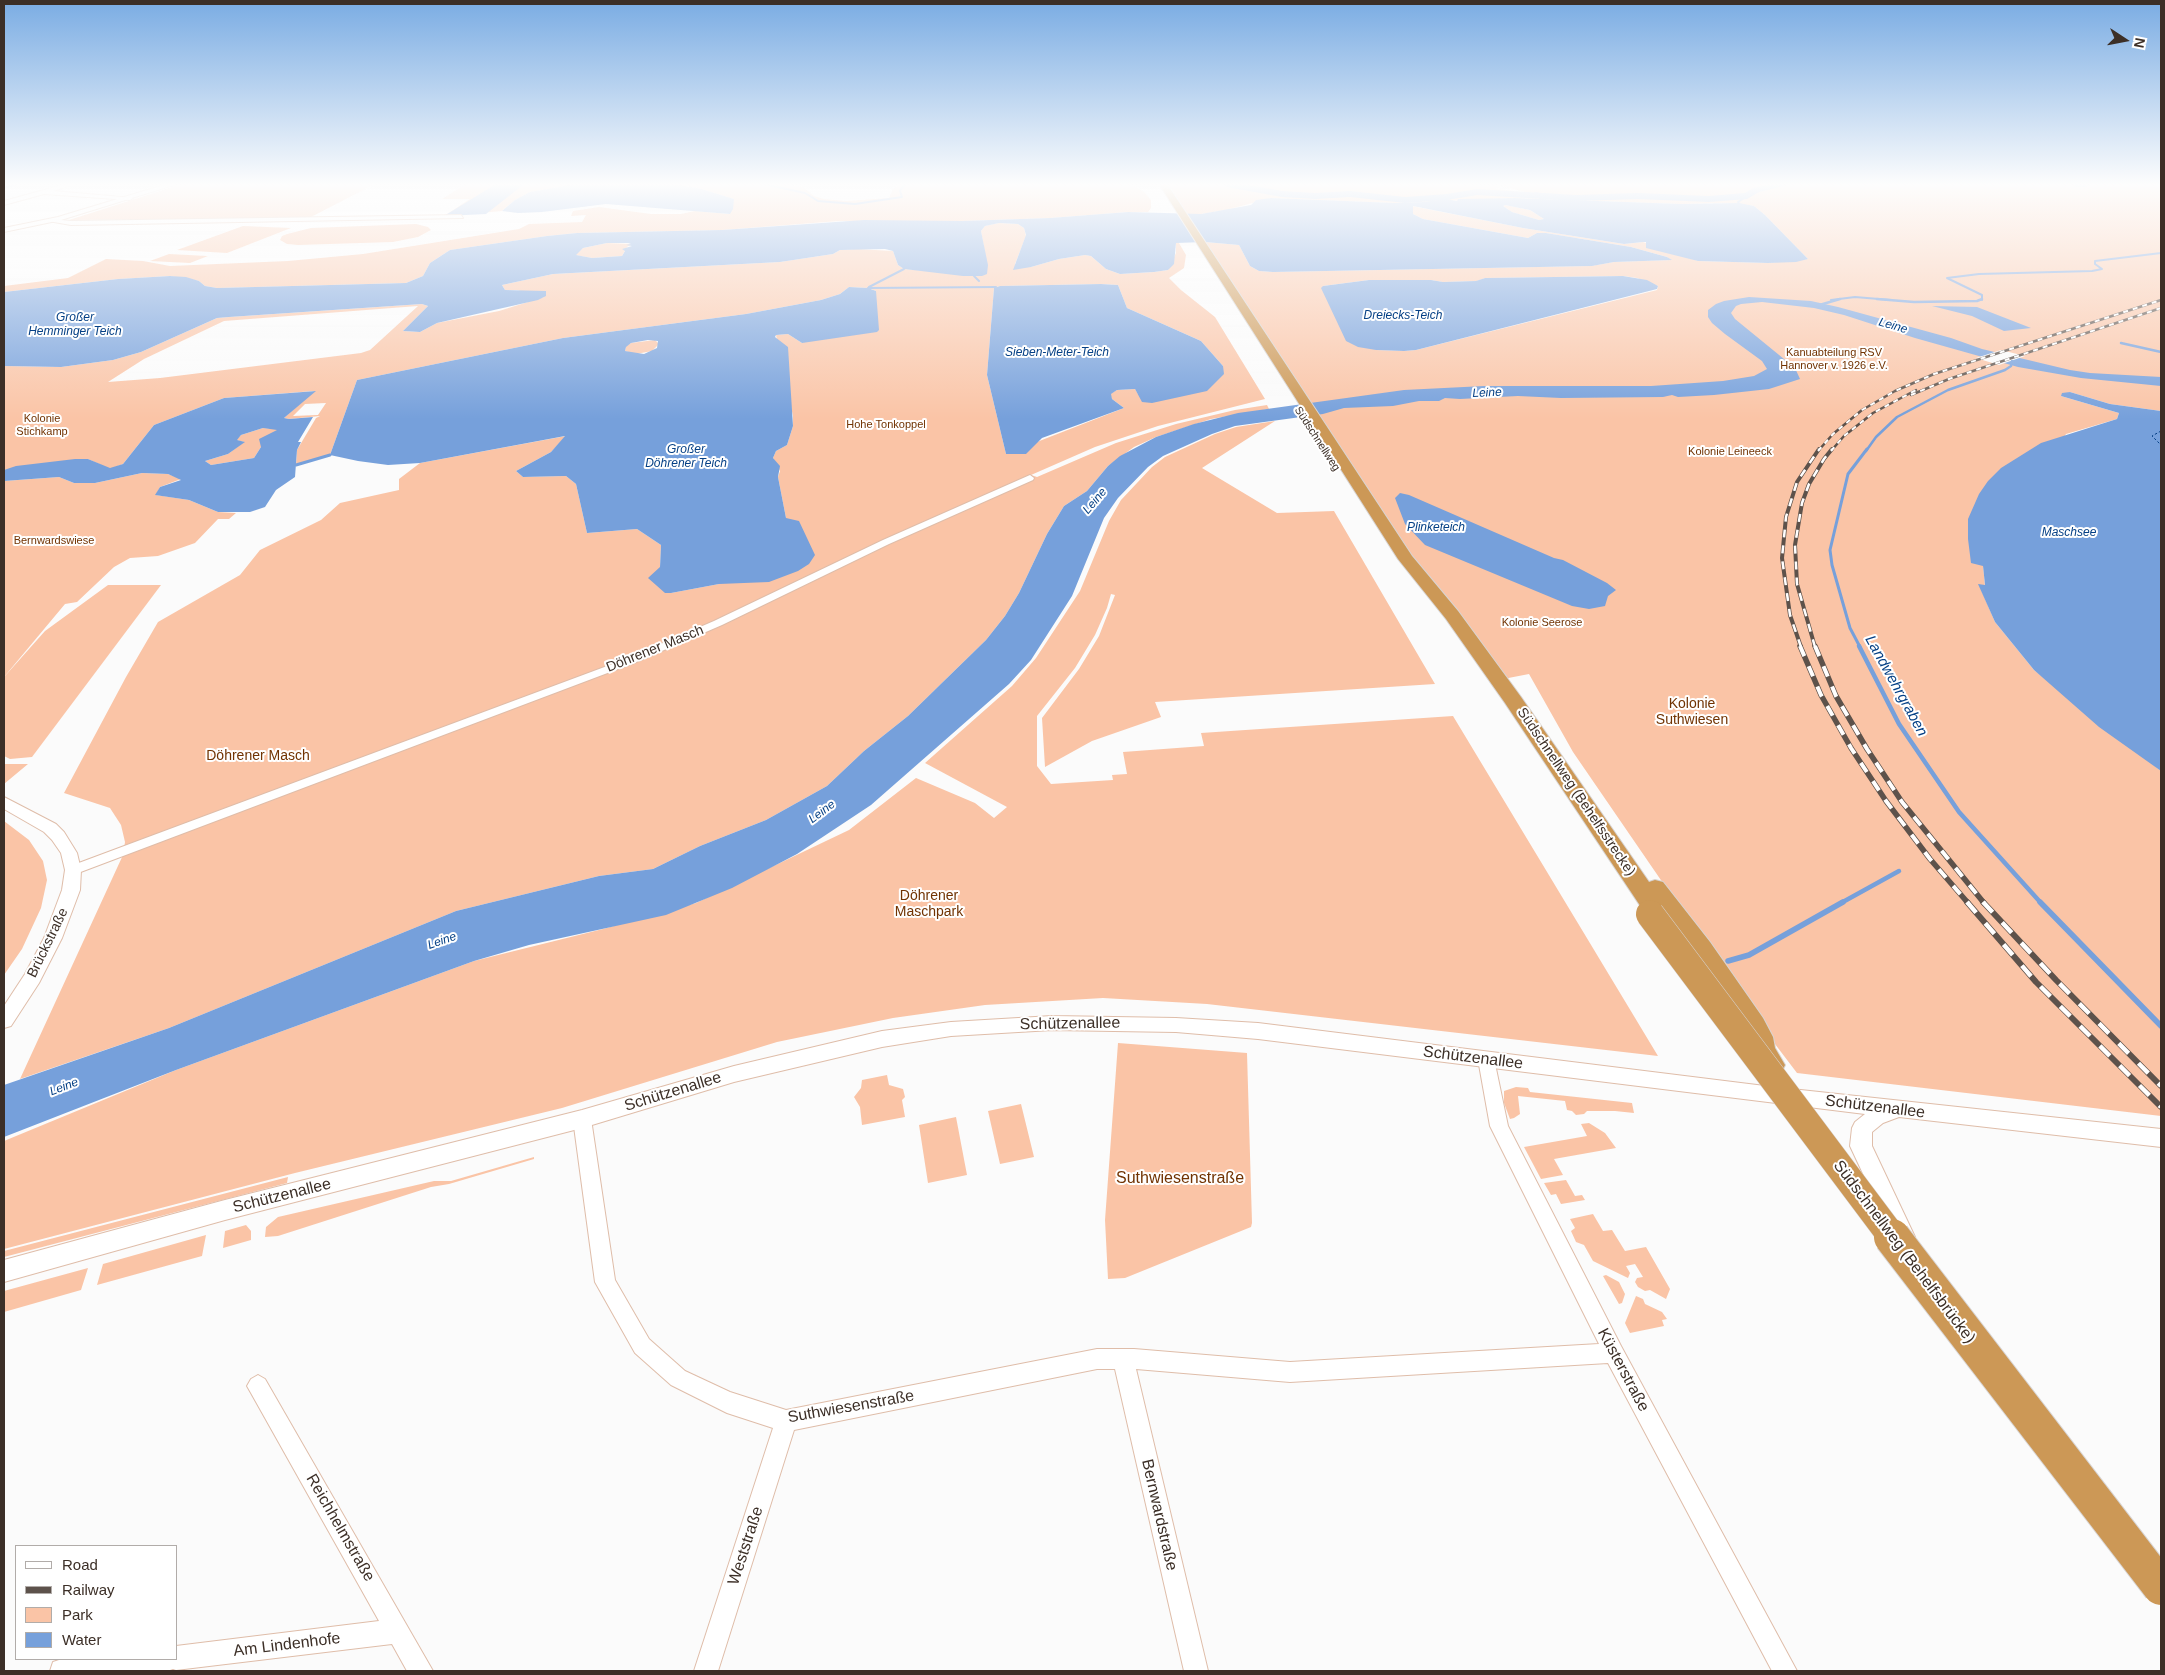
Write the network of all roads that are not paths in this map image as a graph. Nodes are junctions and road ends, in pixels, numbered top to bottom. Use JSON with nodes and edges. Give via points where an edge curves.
{"nodes":[{"id":1,"x":1209,"y":262,"type":"edge"},
{"id":2,"x":1030,"y":478,"type":"dead end"},
{"id":3,"x":1492,"y":678,"type":"junction"},
{"id":4,"x":1557,"y":764,"type":"junction"},
{"id":5,"x":4,"y":802,"type":"edge"},
{"id":6,"x":73,"y":870,"type":"junction"},
{"id":7,"x":1654,"y":913,"type":"junction"},
{"id":8,"x":4,"y":1021,"type":"edge"},
{"id":9,"x":1486,"y":1059,"type":"junction"},
{"id":10,"x":1796,"y":1098,"type":"junction"},
{"id":11,"x":1900,"y":1110,"type":"junction"},
{"id":12,"x":582,"y":1120,"type":"junction"},
{"id":13,"x":2161,"y":1138,"type":"edge"},
{"id":14,"x":1914,"y":1258,"type":"dead end"},
{"id":15,"x":4,"y":1271,"type":"edge"},
{"id":16,"x":1614,"y":1353,"type":"junction"},
{"id":17,"x":1123,"y":1358,"type":"junction"},
{"id":18,"x":258,"y":1386,"type":"dead end"},
{"id":19,"x":786,"y":1421,"type":"junction"},
{"id":20,"x":2161,"y":1569,"type":"edge"},
{"id":21,"x":2161,"y":1587,"type":"edge"},
{"id":22,"x":398,"y":1631,"type":"junction"},
{"id":23,"x":178,"y":1658,"type":"edge"},
{"id":24,"x":158,"y":1660,"type":"edge"},
{"id":25,"x":62,"y":1671,"type":"edge"},
{"id":26,"x":420,"y":1671,"type":"edge"},
{"id":27,"x":706,"y":1671,"type":"edge"},
{"id":28,"x":1196,"y":1671,"type":"edge"},
{"id":29,"x":1785,"y":1671,"type":"edge"}],
"edges":[{"from":1,"to":3,"type":"highway","name":"Südschnellweg","via":[[1399,560],[1474,651]]},
{"from":2,"to":6,"type":"street","name":"Döhrener Masch","via":[[630,661]]},
{"from":3,"to":4,"type":"highway","name":"Südschnellweg (Behelfsstrecke)","via":[[1514,701]]},
{"from":3,"to":7,"type":"highway","name":"Südschnellweg (Behelfsstrecke)"},
{"from":4,"to":7,"type":"highway","name":"Südschnellweg (Behelfsstrecke)"},
{"from":4,"to":10,"type":"highway","via":[[1594,806],[1701,948],[1754,1025],[1767,1060]]},
{"from":5,"to":6,"type":"street","name":"Brückstraße","via":[[50,828],[69,853]]},
{"from":6,"to":8,"type":"street","name":"Brückstraße","via":[[70,890],[53,938]]},
{"from":7,"to":20,"type":"highway","name":"Südschnellweg (Behelfsbrücke)"},
{"from":7,"to":21,"type":"highway","name":"Südschnellweg (Behelfsbrücke)","bridge":true,"via":[[1957,1322]]},
{"from":9,"to":10,"type":"street","name":"Schützenallee"},
{"from":9,"to":12,"type":"street","name":"Schützenallee","via":[[1210,1026],[1114,1023],[1015,1025],[882,1039],[809,1054]]},
{"from":9,"to":16,"type":"street","name":"Küsterstraße","via":[[1499,1126]]},
{"from":10,"to":11,"type":"street","name":"Schützenallee"},
{"from":11,"to":13,"type":"street","name":"Schützenallee"},
{"from":11,"to":14,"type":"street","via":[[1884,1113],[1867,1123],[1862,1128],[1861,1146]]},
{"from":12,"to":15,"type":"street","name":"Schützenallee","via":[[226,1210]]},
{"from":12,"to":19,"type":"street","name":"Suthwiesenstraße","via":[[606,1282],[642,1346],[678,1378],[727,1402]]},
{"from":16,"to":17,"type":"street","name":"Suthwiesenstraße","via":[[1290,1372]]},
{"from":16,"to":29,"type":"street","name":"Küsterstraße"},
{"from":17,"to":19,"type":"street","name":"Suthwiesenstraße","via":[[1097,1359]]},
{"from":17,"to":28,"type":"street","name":"Bernwardstraße"},
{"from":18,"to":22,"type":"street","name":"Reichhelmstraße"},
{"from":19,"to":27,"type":"street","name":"Weststraße"},
{"from":22,"to":23,"type":"street","name":"Am Lindenhofe"},
{"from":22,"to":26,"type":"street","name":"Reichhelmstraße"},
{"from":24,"to":25,"type":"street"}]}
